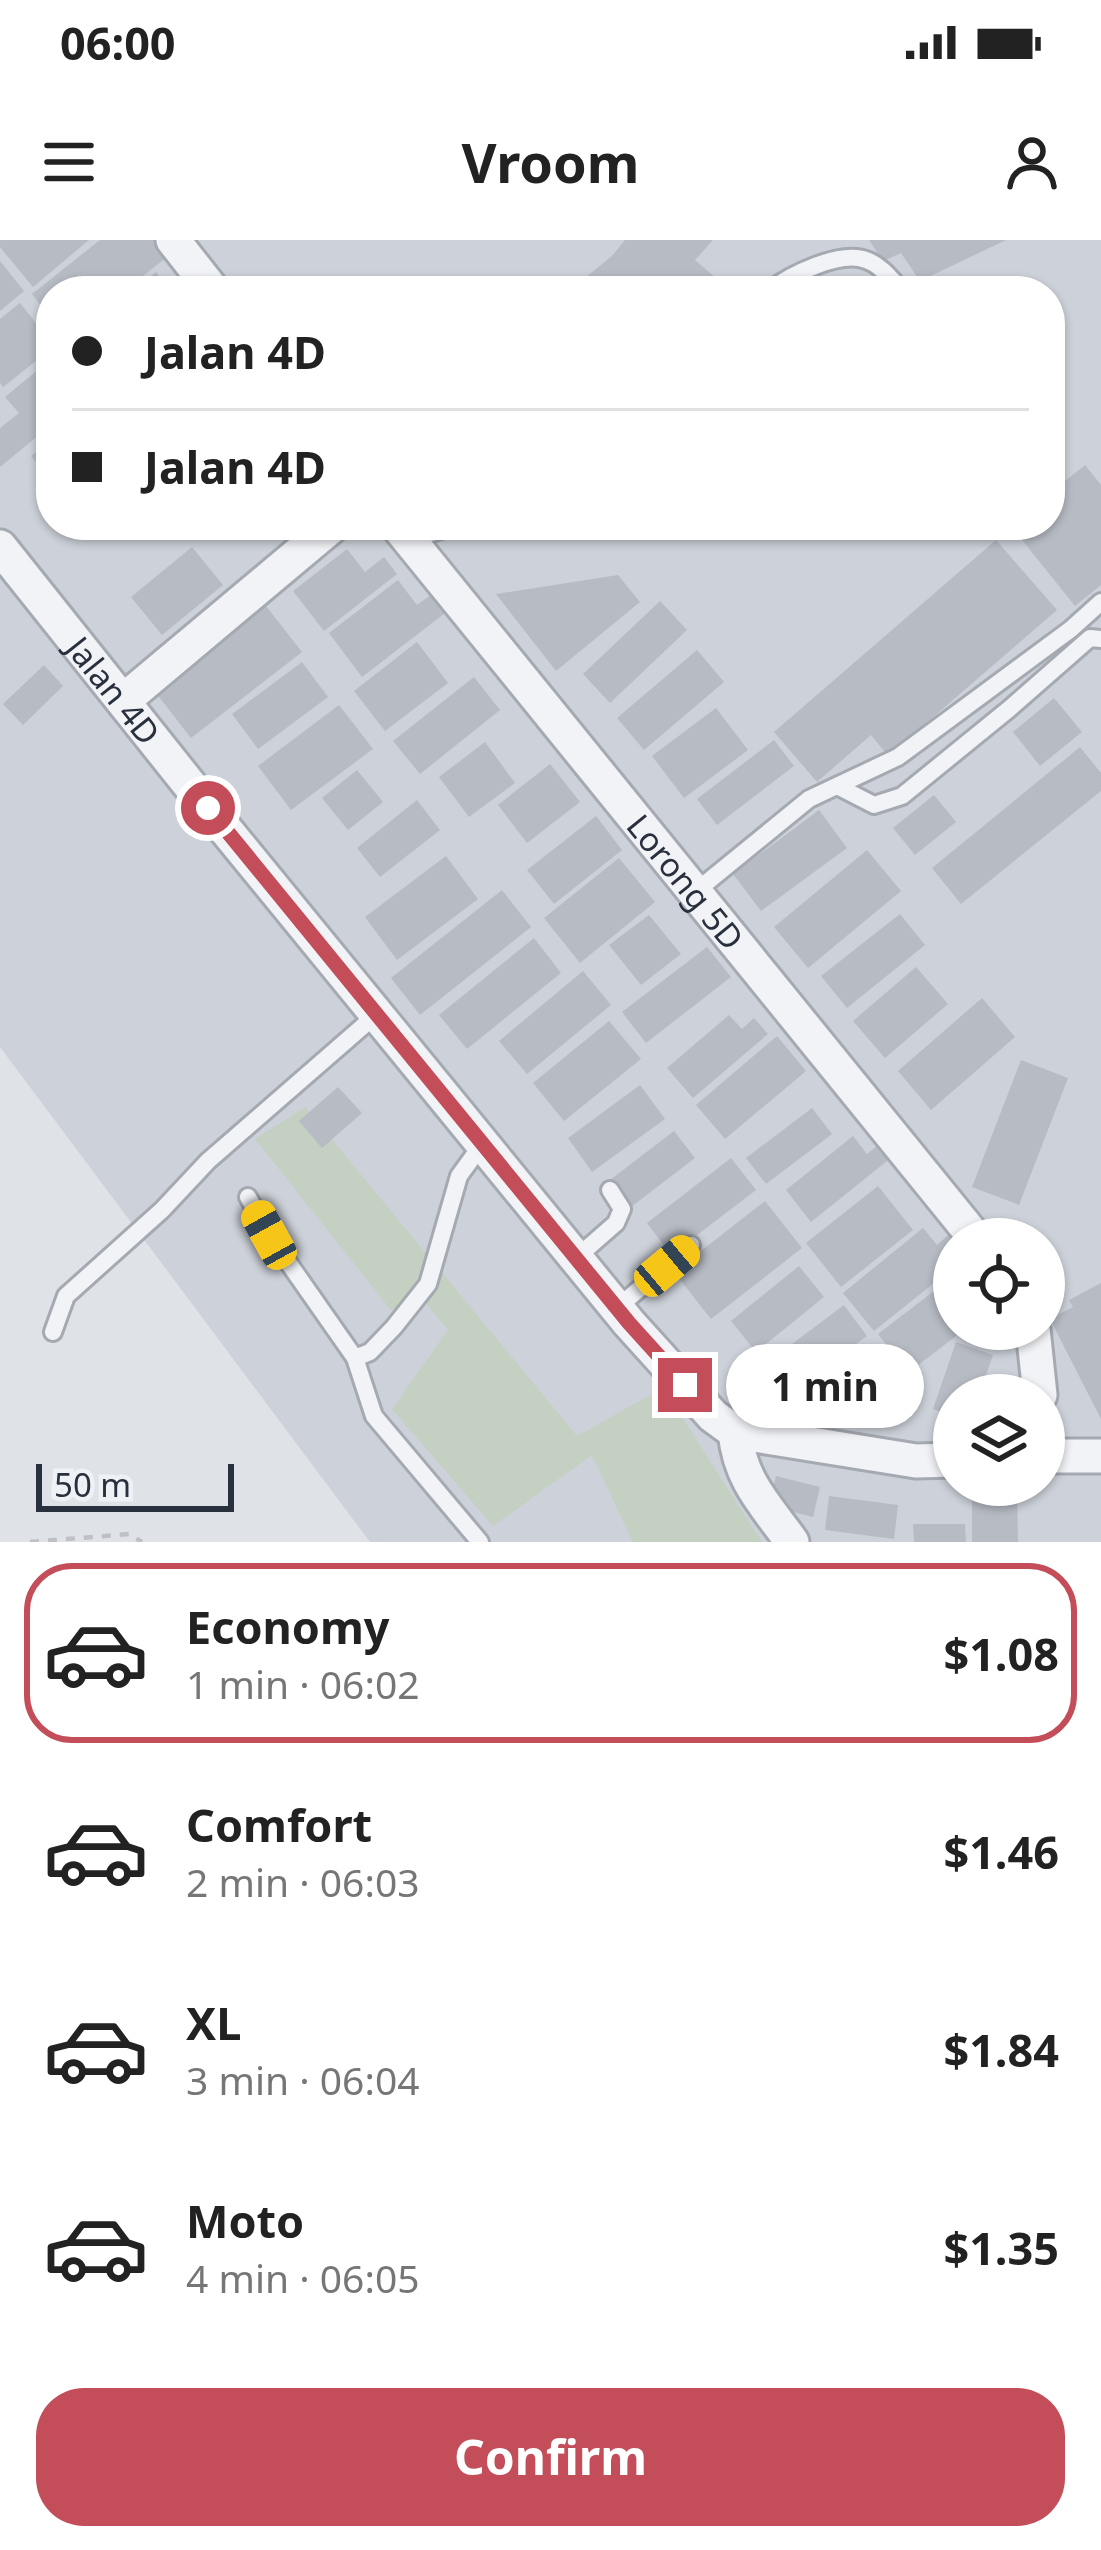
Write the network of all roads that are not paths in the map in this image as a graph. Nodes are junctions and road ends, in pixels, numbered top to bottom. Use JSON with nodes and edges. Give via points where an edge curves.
{"nodes":[{"id":1,"x":172,"y":240,"type":"edge"},
{"id":2,"x":201,"y":276,"type":"edge"},
{"id":3,"x":792,"y":276,"type":"edge"},
{"id":4,"x":888,"y":276,"type":"edge"},
{"id":5,"x":315,"y":540,"type":"edge"},
{"id":6,"x":410,"y":540,"type":"edge"},
{"id":7,"x":0,"y":547,"type":"edge"},
{"id":8,"x":1101,"y":602,"type":"edge"},
{"id":9,"x":1101,"y":639,"type":"edge"},
{"id":10,"x":123,"y":701,"type":"junction"},
{"id":11,"x":837,"y":786,"type":"junction"},
{"id":12,"x":695,"y":892,"type":"junction"},
{"id":13,"x":376,"y":1014,"type":"junction"},
{"id":14,"x":482,"y":1143,"type":"junction"},
{"id":15,"x":610,"y":1190,"type":"dead end"},
{"id":16,"x":248,"y":1197,"type":"dead end"},
{"id":17,"x":959,"y":1218,"type":"edge"},
{"id":18,"x":692,"y":1245,"type":"dead end"},
{"id":19,"x":576,"y":1258,"type":"junction"},
{"id":20,"x":617,"y":1308,"type":"junction"},
{"id":21,"x":53,"y":1332,"type":"dead end"},
{"id":22,"x":355,"y":1358,"type":"junction"},
{"id":23,"x":735,"y":1432,"type":"junction"},
{"id":24,"x":1065,"y":1456,"type":"edge"},
{"id":25,"x":1101,"y":1456,"type":"edge"},
{"id":26,"x":933,"y":1461,"type":"edge"},
{"id":27,"x":480,"y":1542,"type":"edge"},
{"id":28,"x":793,"y":1542,"type":"edge"}],
"edges":[{"from":1,"to":2,"type":"street"},
{"from":3,"to":4,"type":"lane","via":[[843,258],[865,259]]},
{"from":5,"to":10,"type":"street"},
{"from":6,"to":12,"type":"street","name":"Lorong 5D"},
{"from":7,"to":10,"type":"street","name":"Jalan 4D"},
{"from":8,"to":11,"type":"lane","via":[[898,757]]},
{"from":9,"to":11,"type":"lane","via":[[1090,638],[902,796],[874,805]]},
{"from":10,"to":13,"type":"street","name":"Jalan 4D"},
{"from":11,"to":12,"type":"lane","via":[[809,799]]},
{"from":12,"to":17,"type":"street","name":"Lorong 5D"},
{"from":13,"to":14,"type":"street","name":"Jalan 4D"},
{"from":13,"to":21,"type":"lane","via":[[66,1296]]},
{"from":14,"to":19,"type":"street","name":"Jalan 4D"},
{"from":14,"to":22,"type":"lane","via":[[459,1176],[428,1284],[382,1340]]},
{"from":15,"to":19,"type":"lane","via":[[622,1209],[616,1223]]},
{"from":16,"to":22,"type":"lane"},
{"from":18,"to":20,"type":"lane"},
{"from":19,"to":20,"type":"street","name":"Jalan 4D"},
{"from":20,"to":23,"type":"street","name":"Jalan 4D"},
{"from":22,"to":27,"type":"lane","via":[[374,1416]]},
{"from":23,"to":26,"type":"street"},
{"from":23,"to":28,"type":"street","via":[[746,1479]]},
{"from":24,"to":25,"type":"street"}]}
